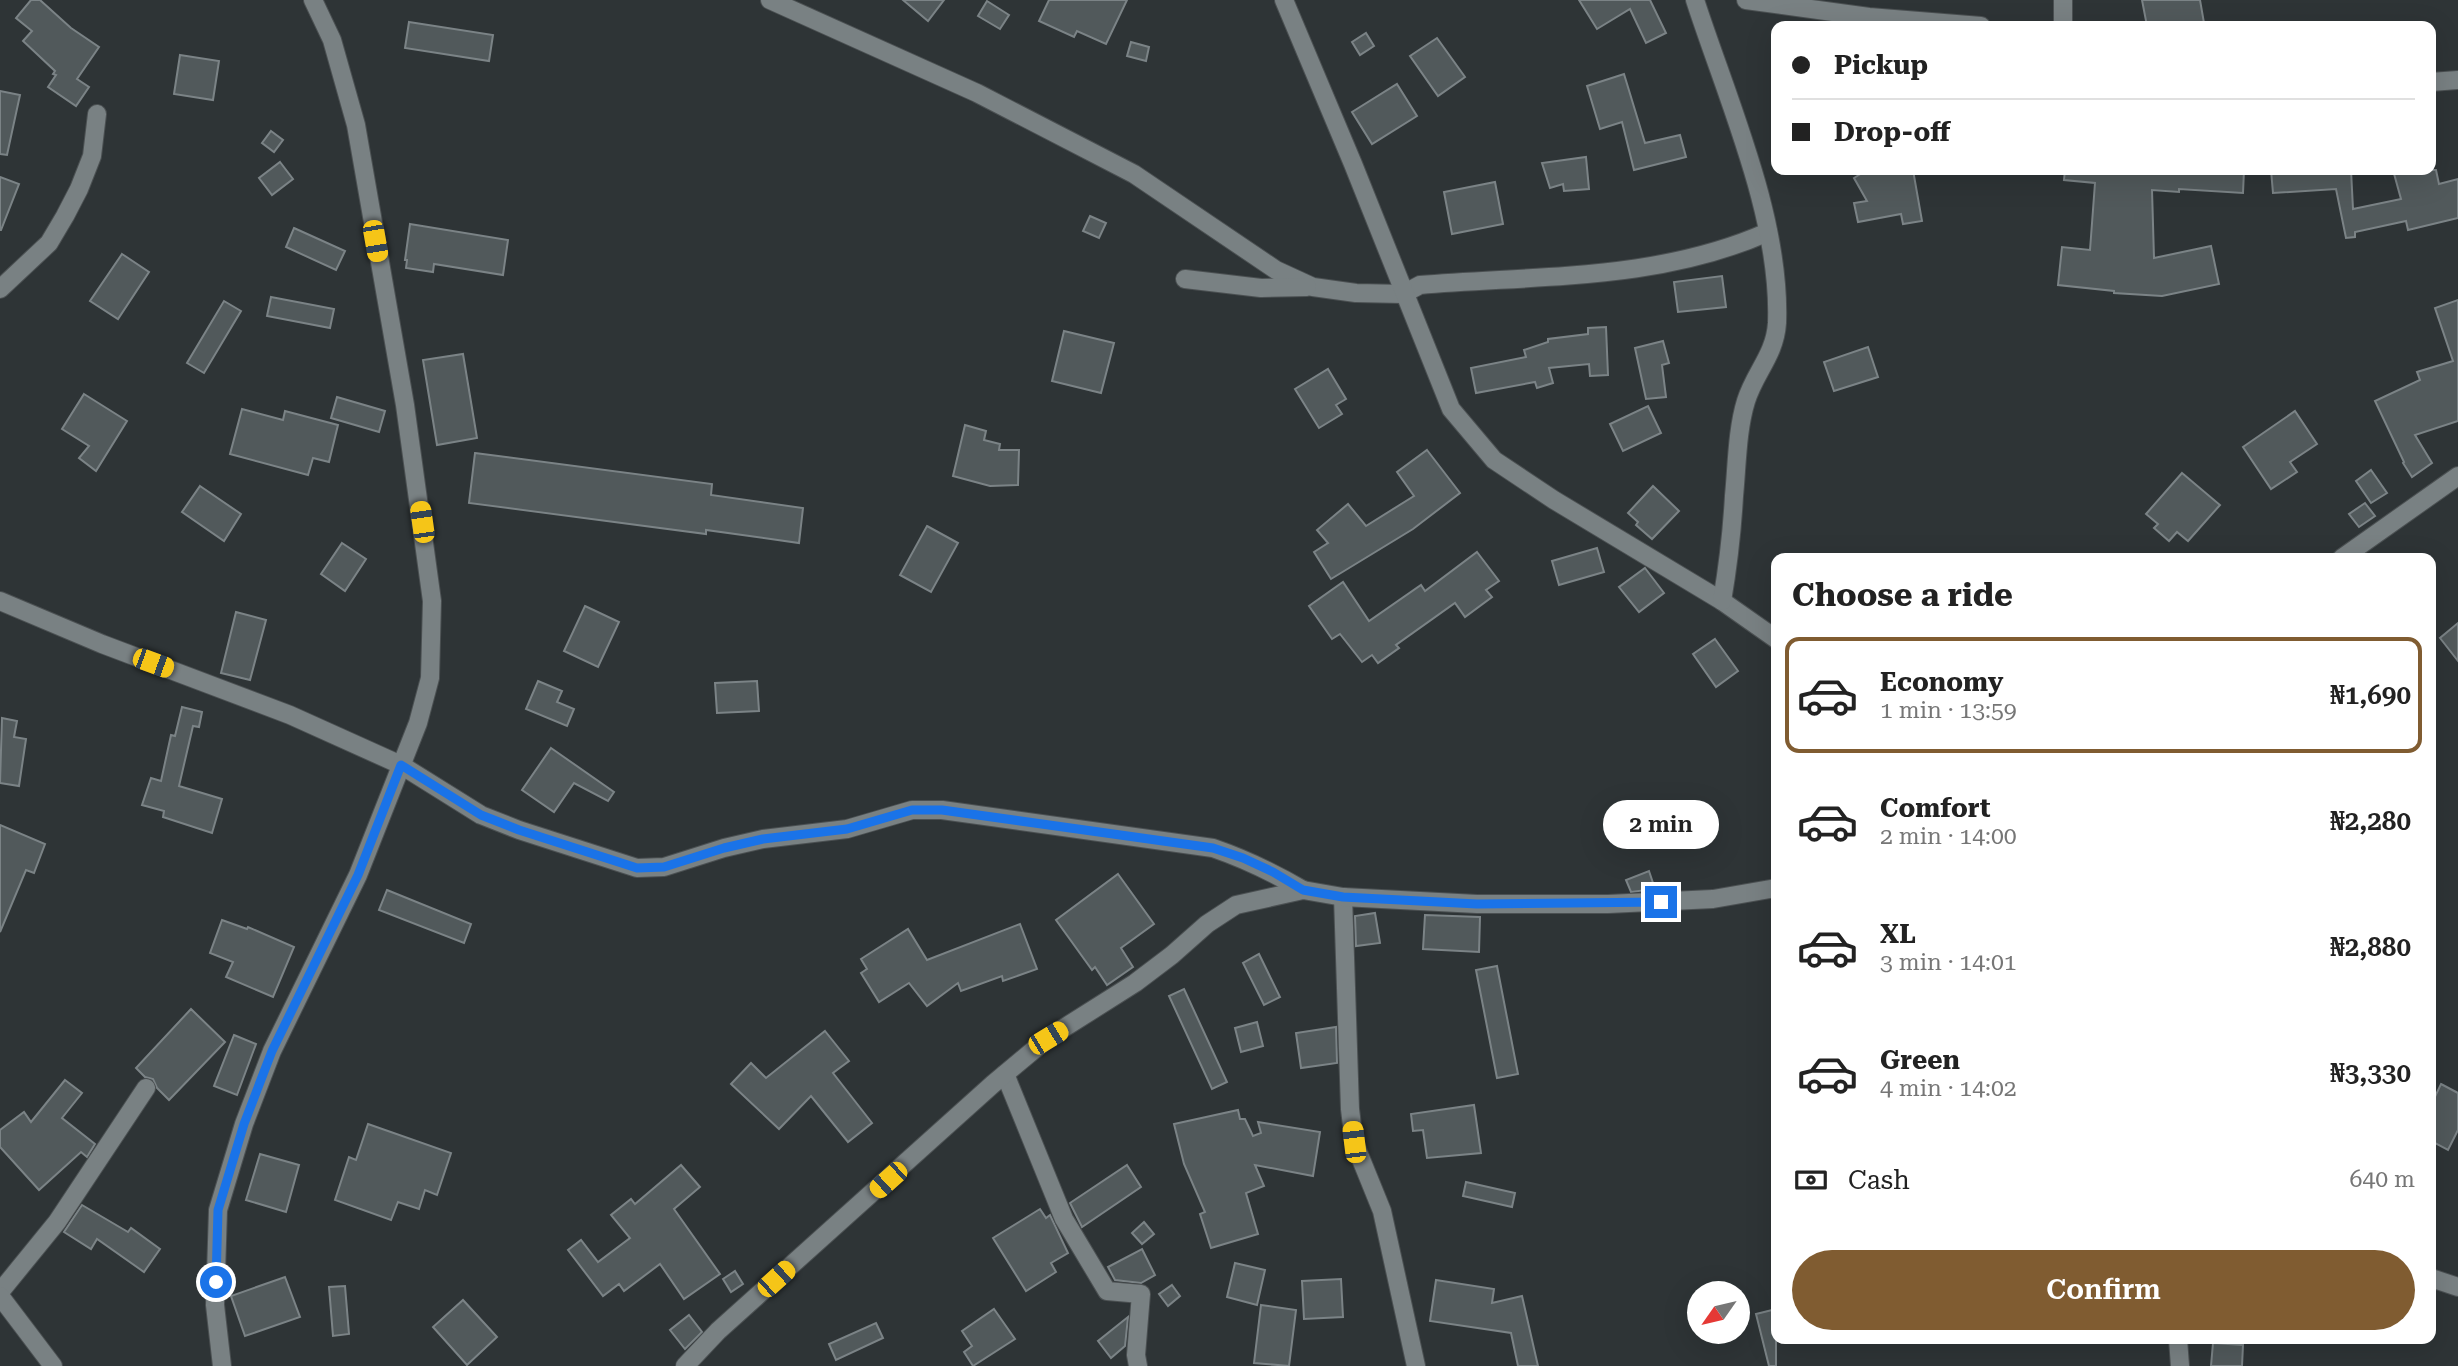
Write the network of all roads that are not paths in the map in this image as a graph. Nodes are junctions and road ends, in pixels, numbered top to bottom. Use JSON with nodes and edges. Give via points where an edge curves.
{"nodes":[{"id":1,"x":313,"y":0,"type":"edge"},
{"id":2,"x":770,"y":0,"type":"edge"},
{"id":3,"x":1284,"y":0,"type":"edge"},
{"id":4,"x":1695,"y":0,"type":"edge"},
{"id":5,"x":2063,"y":0,"type":"edge"},
{"id":6,"x":1756,"y":1,"type":"edge"},
{"id":7,"x":1919,"y":21,"type":"edge"},
{"id":8,"x":2063,"y":21,"type":"edge"},
{"id":9,"x":2458,"y":80,"type":"edge"},
{"id":10,"x":2436,"y":82,"type":"edge"},
{"id":11,"x":97,"y":114,"type":"dead end"},
{"id":12,"x":1768,"y":232,"type":"junction"},
{"id":13,"x":1185,"y":279,"type":"dead end"},
{"id":14,"x":1313,"y":287,"type":"junction"},
{"id":15,"x":0,"y":289,"type":"edge"},
{"id":16,"x":1403,"y":294,"type":"junction"},
{"id":17,"x":2458,"y":476,"type":"edge"},
{"id":18,"x":2349,"y":553,"type":"edge"},
{"id":19,"x":0,"y":601,"type":"edge"},
{"id":20,"x":1722,"y":601,"type":"junction"},
{"id":21,"x":1771,"y":635,"type":"edge"},
{"id":22,"x":401,"y":765,"type":"junction"},
{"id":23,"x":1771,"y":889,"type":"edge"},
{"id":24,"x":1303,"y":890,"type":"junction"},
{"id":25,"x":1343,"y":897,"type":"junction"},
{"id":26,"x":1005,"y":1074,"type":"junction"},
{"id":27,"x":146,"y":1088,"type":"dead end"},
{"id":28,"x":2436,"y":1280,"type":"edge"},
{"id":29,"x":2458,"y":1287,"type":"edge"},
{"id":30,"x":0,"y":1294,"type":"edge"},
{"id":31,"x":2178,"y":1344,"type":"edge"},
{"id":32,"x":53,"y":1366,"type":"edge"},
{"id":33,"x":222,"y":1366,"type":"edge"},
{"id":34,"x":685,"y":1366,"type":"edge"},
{"id":35,"x":1138,"y":1366,"type":"edge"},
{"id":36,"x":1416,"y":1366,"type":"edge"},
{"id":37,"x":2180,"y":1366,"type":"edge"}],
"edges":[{"from":1,"to":22,"type":"street","via":[[332,40],[356,125],[405,405],[432,601],[430,678]]},
{"from":2,"to":14,"type":"street","via":[[977,93],[1134,174],[1276,270]]},
{"from":3,"to":16,"type":"street"},
{"from":4,"to":12,"type":"street","via":[[1739,125]]},
{"from":5,"to":8,"type":"street"},
{"from":6,"to":7,"type":"street"},
{"from":9,"to":10,"type":"street"},
{"from":11,"to":15,"type":"street","via":[[92,156],[65,216],[49,243]]},
{"from":12,"to":16,"type":"street","via":[[1671,264],[1582,276],[1420,285]]},
{"from":12,"to":20,"type":"street","via":[[1777,323],[1774,346],[1746,401]]},
{"from":13,"to":14,"type":"street","via":[[1261,288]]},
{"from":14,"to":16,"type":"street"},
{"from":16,"to":20,"type":"street","via":[[1451,409],[1494,460]]},
{"from":17,"to":18,"type":"street"},
{"from":19,"to":22,"type":"street","via":[[290,715]]},
{"from":20,"to":21,"type":"street"},
{"from":22,"to":24,"type":"street","via":[[481,815],[637,868],[664,867],[763,839],[847,829],[912,810],[942,810],[1213,848],[1243,858]]},
{"from":22,"to":33,"type":"street","via":[[358,875],[272,1051],[218,1210],[215,1306]]},
{"from":23,"to":25,"type":"street","via":[[1713,899],[1608,904]]},
{"from":24,"to":25,"type":"street"},
{"from":24,"to":26,"type":"street","via":[[1236,905],[1135,983],[1048,1038]]},
{"from":25,"to":36,"type":"street","via":[[1354,1142],[1382,1211]]},
{"from":26,"to":34,"type":"street","via":[[718,1331]]},
{"from":26,"to":35,"type":"street","via":[[1064,1219],[1107,1291],[1141,1294]]},
{"from":27,"to":30,"type":"street","via":[[57,1222]]},
{"from":28,"to":29,"type":"street"},
{"from":30,"to":32,"type":"street"},
{"from":31,"to":37,"type":"street"}]}
